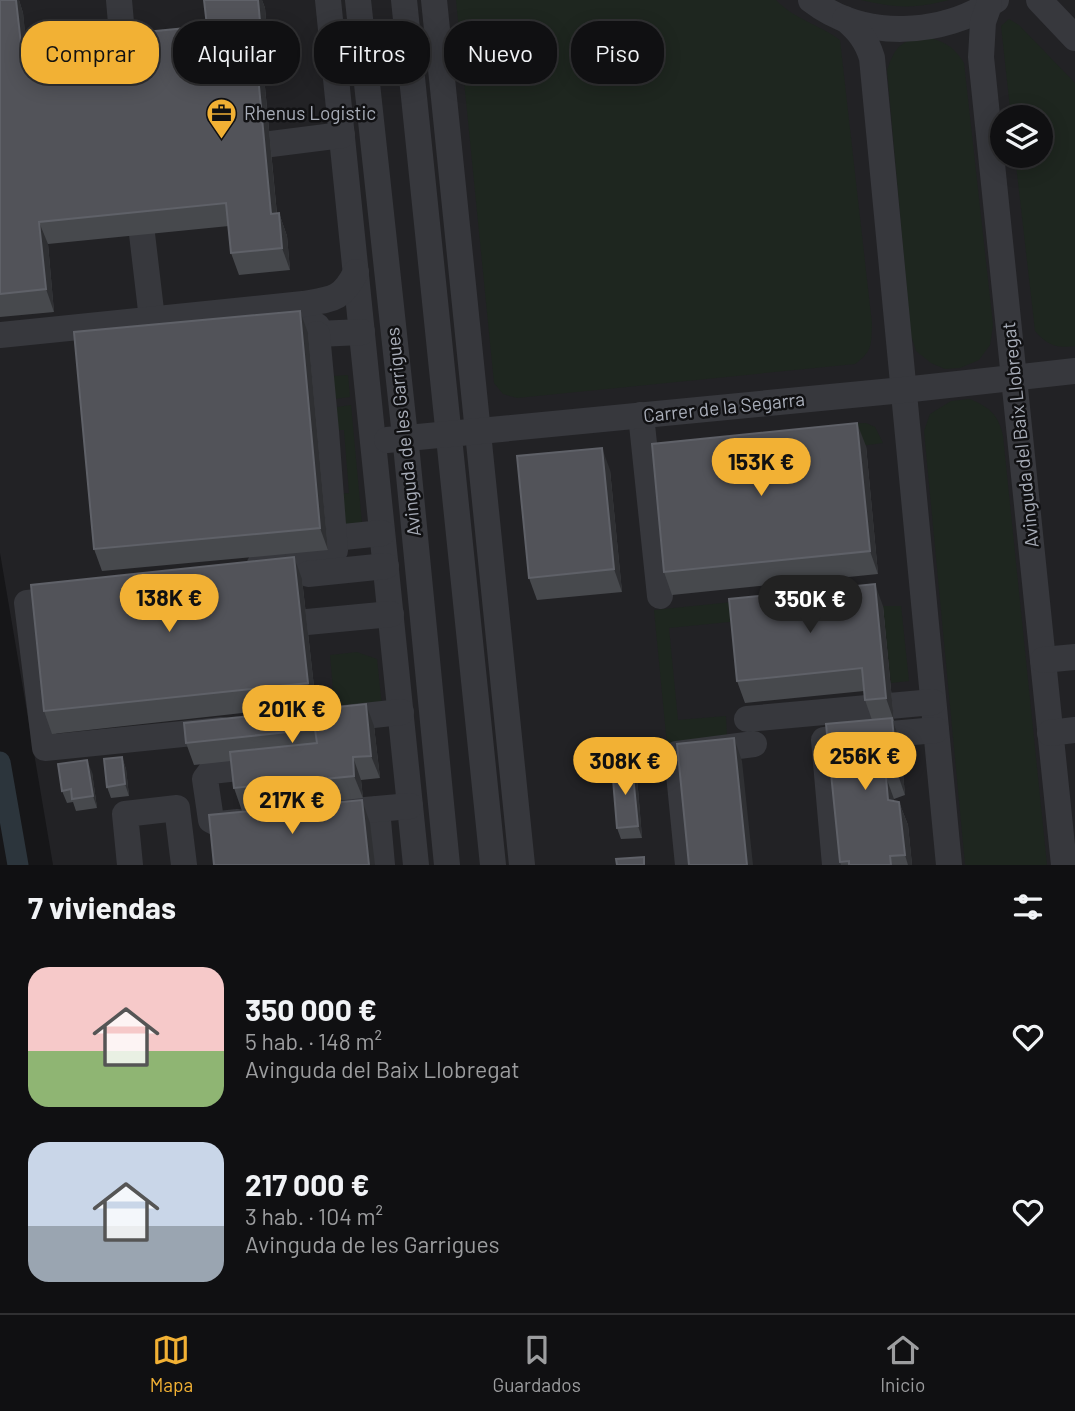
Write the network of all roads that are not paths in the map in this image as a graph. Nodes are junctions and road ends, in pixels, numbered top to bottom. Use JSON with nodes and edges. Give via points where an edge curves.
{"nodes":[{"id":1,"x":119,"y":0,"type":"edge"},
{"id":2,"x":328,"y":0,"type":"edge"},
{"id":3,"x":358,"y":0,"type":"edge"},
{"id":4,"x":404,"y":0,"type":"edge"},
{"id":5,"x":434,"y":0,"type":"edge"},
{"id":6,"x":811,"y":0,"type":"edge"},
{"id":7,"x":1039,"y":0,"type":"edge"},
{"id":8,"x":993,"y":3,"type":"edge"},
{"id":9,"x":845,"y":19,"type":"junction"},
{"id":10,"x":121,"y":21,"type":"edge"},
{"id":11,"x":1075,"y":38,"type":"edge"},
{"id":12,"x":342,"y":135,"type":"junction"},
{"id":13,"x":271,"y":144,"type":"dead end"},
{"id":14,"x":142,"y":234,"type":"dead end"},
{"id":15,"x":356,"y":272,"type":"junction"},
{"id":16,"x":152,"y":319,"type":"junction"},
{"id":17,"x":362,"y":332,"type":"junction"},
{"id":18,"x":317,"y":334,"type":"junction"},
{"id":19,"x":0,"y":335,"type":"edge"},
{"id":20,"x":82,"y":343,"type":"edge"},
{"id":21,"x":365,"y":366,"type":"junction"},
{"id":22,"x":1075,"y":370,"type":"edge"},
{"id":23,"x":320,"y":371,"type":"junction"},
{"id":24,"x":1014,"y":377,"type":"junction"},
{"id":25,"x":903,"y":390,"type":"junction"},
{"id":26,"x":641,"y":415,"type":"junction"},
{"id":27,"x":478,"y":431,"type":"junction"},
{"id":28,"x":449,"y":434,"type":"junction"},
{"id":29,"x":404,"y":439,"type":"junction"},
{"id":30,"x":373,"y":442,"type":"junction"},
{"id":31,"x":383,"y":533,"type":"junction"},
{"id":32,"x":334,"y":538,"type":"junction"},
{"id":33,"x":386,"y":566,"type":"junction"},
{"id":34,"x":94,"y":596,"type":"edge"},
{"id":35,"x":660,"y":596,"type":"dead end"},
{"id":36,"x":391,"y":614,"type":"junction"},
{"id":37,"x":307,"y":622,"type":"dead end"},
{"id":38,"x":1075,"y":657,"type":"edge"},
{"id":39,"x":1043,"y":660,"type":"junction"},
{"id":40,"x":933,"y":702,"type":"junction"},
{"id":41,"x":401,"y":712,"type":"junction"},
{"id":42,"x":318,"y":721,"type":"edge"},
{"id":43,"x":250,"y":727,"type":"edge"},
{"id":44,"x":936,"y":730,"type":"junction"},
{"id":45,"x":1063,"y":732,"type":"edge"},
{"id":46,"x":292,"y":762,"type":"edge"},
{"id":47,"x":1064,"y":764,"type":"edge"},
{"id":48,"x":410,"y":806,"type":"junction"},
{"id":49,"x":377,"y":809,"type":"junction"},
{"id":50,"x":311,"y":815,"type":"edge"},
{"id":51,"x":258,"y":820,"type":"edge"},
{"id":52,"x":130,"y":865,"type":"edge"},
{"id":53,"x":184,"y":865,"type":"edge"},
{"id":54,"x":382,"y":865,"type":"edge"},
{"id":55,"x":416,"y":865,"type":"edge"},
{"id":56,"x":447,"y":865,"type":"edge"},
{"id":57,"x":492,"y":865,"type":"edge"},
{"id":58,"x":522,"y":865,"type":"edge"},
{"id":59,"x":688,"y":865,"type":"edge"},
{"id":60,"x":835,"y":865,"type":"edge"},
{"id":61,"x":949,"y":865,"type":"edge"},
{"id":62,"x":1064,"y":865,"type":"edge"}],
"edges":[{"from":1,"to":10,"type":"street"},
{"from":2,"to":12,"type":"street","name":"Avinguda de les Garrigues"},
{"from":3,"to":29,"type":"street","name":"Avinguda de les Garrigues"},
{"from":4,"to":28,"type":"street"},
{"from":5,"to":27,"type":"street"},
{"from":6,"to":9,"type":"street"},
{"from":7,"to":11,"type":"street"},
{"from":8,"to":9,"type":"street","via":[[961,19],[929,27],[891,29]]},
{"from":8,"to":24,"type":"street","name":"Avinguda del Baix Llobregat","via":[[983,22],[981,57]]},
{"from":9,"to":25,"type":"street","via":[[858,29],[872,58]]},
{"from":12,"to":13,"type":"street"},
{"from":12,"to":15,"type":"street","name":"Avinguda de les Garrigues"},
{"from":14,"to":16,"type":"street"},
{"from":15,"to":16,"type":"street","via":[[349,287],[332,299]]},
{"from":15,"to":17,"type":"street","name":"Avinguda de les Garrigues"},
{"from":16,"to":19,"type":"street"},
{"from":17,"to":18,"type":"street"},
{"from":17,"to":21,"type":"street","name":"Avinguda de les Garrigues"},
{"from":18,"to":20,"type":"street","via":[[317,326],[309,320]]},
{"from":18,"to":23,"type":"street"},
{"from":21,"to":23,"type":"street"},
{"from":21,"to":30,"type":"street","name":"Avinguda de les Garrigues"},
{"from":22,"to":24,"type":"street","name":"Carrer de la Segarra"},
{"from":23,"to":32,"type":"street"},
{"from":24,"to":25,"type":"street","name":"Carrer de la Segarra"},
{"from":24,"to":39,"type":"street","name":"Avinguda del Baix Llobregat"},
{"from":25,"to":26,"type":"street","name":"Carrer de la Segarra"},
{"from":25,"to":40,"type":"street"},
{"from":26,"to":27,"type":"street","name":"Carrer de la Segarra"},
{"from":26,"to":35,"type":"street"},
{"from":27,"to":28,"type":"street","name":"Carrer de la Segarra"},
{"from":27,"to":58,"type":"street"},
{"from":28,"to":29,"type":"street","name":"Carrer de la Segarra"},
{"from":28,"to":57,"type":"street"},
{"from":29,"to":30,"type":"street","name":"Carrer de la Segarra"},
{"from":29,"to":56,"type":"street","name":"Avinguda de les Garrigues"},
{"from":30,"to":31,"type":"street","name":"Avinguda de les Garrigues"},
{"from":31,"to":32,"type":"street"},
{"from":31,"to":33,"type":"street","name":"Avinguda de les Garrigues"},
{"from":32,"to":33,"type":"street","via":[[335,551],[330,557],[242,573]]},
{"from":33,"to":36,"type":"street","name":"Avinguda de les Garrigues"},
{"from":34,"to":43,"type":"street","via":[[27,603],[46,748]]},
{"from":36,"to":37,"type":"street"},
{"from":36,"to":41,"type":"street","name":"Avinguda de les Garrigues"},
{"from":38,"to":39,"type":"street"},
{"from":39,"to":45,"type":"street","name":"Avinguda del Baix Llobregat"},
{"from":40,"to":44,"type":"street"},
{"from":40,"to":59,"type":"street","via":[[750,732],[677,754]]},
{"from":41,"to":42,"type":"street"},
{"from":41,"to":48,"type":"street","name":"Avinguda de les Garrigues"},
{"from":44,"to":60,"type":"street","via":[[824,740]]},
{"from":44,"to":61,"type":"street"},
{"from":45,"to":47,"type":"street","name":"Avinguda del Baix Llobregat"},
{"from":46,"to":51,"type":"street","via":[[211,771],[205,779],[215,833]]},
{"from":47,"to":62,"type":"street","name":"Avinguda del Baix Llobregat"},
{"from":48,"to":49,"type":"street"},
{"from":48,"to":55,"type":"street","name":"Avinguda de les Garrigues"},
{"from":49,"to":50,"type":"street"},
{"from":49,"to":54,"type":"street"},
{"from":52,"to":53,"type":"street","via":[[125,814],[177,808]]}]}
